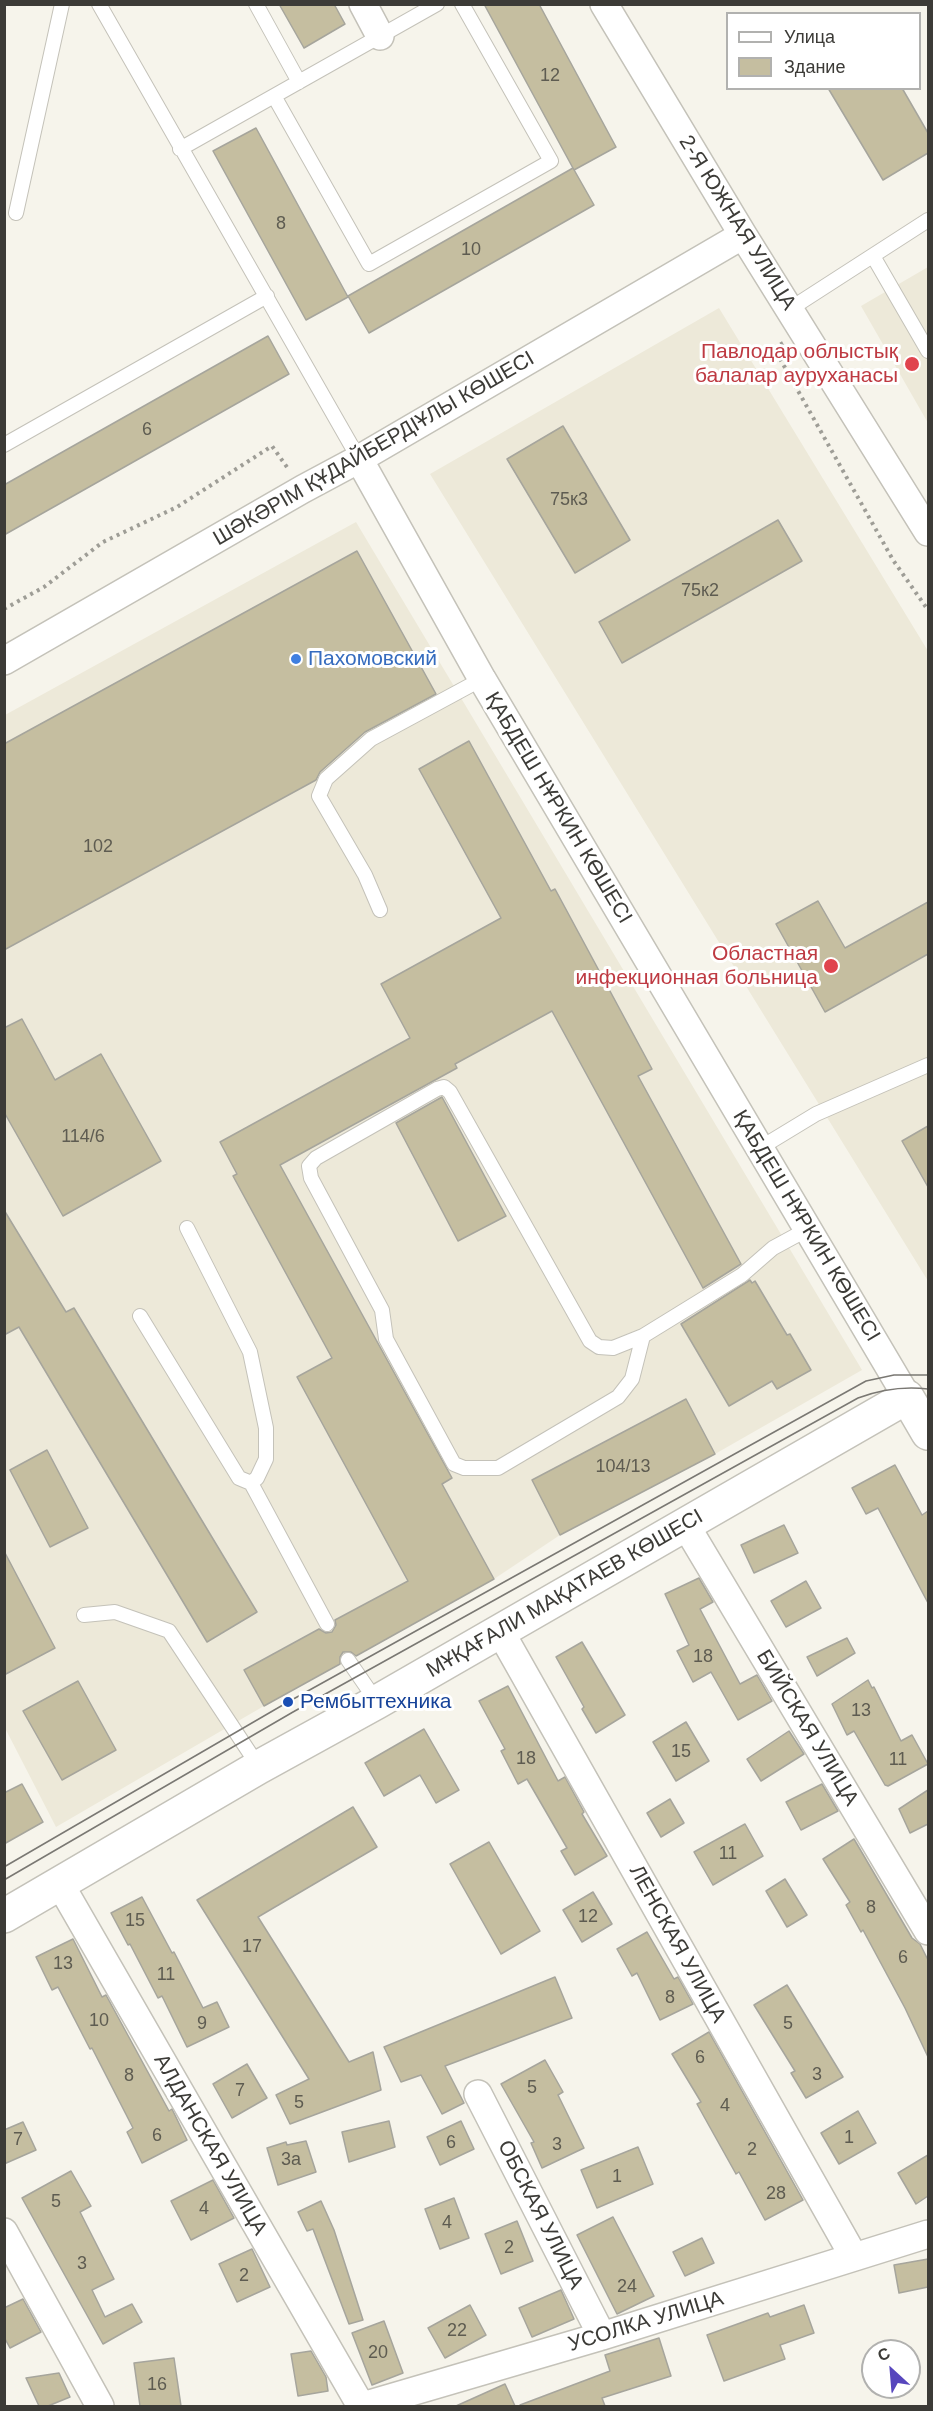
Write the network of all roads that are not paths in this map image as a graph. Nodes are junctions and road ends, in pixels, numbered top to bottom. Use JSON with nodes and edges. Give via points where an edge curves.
{"nodes":[{"id":1,"x":62,"y":4,"type":"edge"},
{"id":2,"x":99,"y":4,"type":"edge"},
{"id":3,"x":256,"y":4,"type":"edge"},
{"id":4,"x":363,"y":4,"type":"edge"},
{"id":5,"x":437,"y":4,"type":"edge"},
{"id":6,"x":462,"y":4,"type":"edge"},
{"id":7,"x":604,"y":4,"type":"edge"},
{"id":8,"x":381,"y":36,"type":"junction"},
{"id":9,"x":299,"y":82,"type":"junction"},
{"id":10,"x":274,"y":96,"type":"junction"},
{"id":11,"x":180,"y":148,"type":"junction"},
{"id":12,"x":16,"y":213,"type":"dead end"},
{"id":13,"x":928,"y":220,"type":"edge"},
{"id":14,"x":743,"y":234,"type":"junction"},
{"id":15,"x":873,"y":256,"type":"junction"},
{"id":16,"x":267,"y":296,"type":"junction"},
{"id":17,"x":797,"y":320,"type":"junction"},
{"id":18,"x":928,"y":351,"type":"edge"},
{"id":19,"x":4,"y":445,"type":"edge"},
{"id":20,"x":359,"y":459,"type":"junction"},
{"id":21,"x":928,"y":532,"type":"edge"},
{"id":22,"x":4,"y":661,"type":"edge"},
{"id":23,"x":482,"y":679,"type":"junction"},
{"id":24,"x":380,"y":910,"type":"dead end"},
{"id":25,"x":928,"y":1065,"type":"edge"},
{"id":26,"x":760,"y":1148,"type":"junction"},
{"id":27,"x":188,"y":1228,"type":"dead end"},
{"id":28,"x":808,"y":1229,"type":"junction"},
{"id":29,"x":140,"y":1316,"type":"dead end"},
{"id":30,"x":643,"y":1336,"type":"junction"},
{"id":31,"x":907,"y":1397,"type":"junction"},
{"id":32,"x":928,"y":1432,"type":"edge"},
{"id":33,"x":251,"y":1483,"type":"junction"},
{"id":34,"x":686,"y":1524,"type":"junction"},
{"id":35,"x":84,"y":1615,"type":"dead end"},
{"id":36,"x":327,"y":1624,"type":"dead end"},
{"id":37,"x":501,"y":1630,"type":"junction"},
{"id":38,"x":348,"y":1660,"type":"dead end"},
{"id":39,"x":377,"y":1702,"type":"junction"},
{"id":40,"x":259,"y":1767,"type":"junction"},
{"id":41,"x":60,"y":1884,"type":"junction"},
{"id":42,"x":4,"y":1916,"type":"edge"},
{"id":43,"x":928,"y":1931,"type":"edge"},
{"id":44,"x":478,"y":2094,"type":"dead end"},
{"id":45,"x":4,"y":2232,"type":"edge"},
{"id":46,"x":928,"y":2234,"type":"edge"},
{"id":47,"x":854,"y":2257,"type":"junction"},
{"id":48,"x":602,"y":2336,"type":"junction"},
{"id":49,"x":100,"y":2406,"type":"edge"},
{"id":50,"x":362,"y":2406,"type":"edge"}],
"edges":[{"from":1,"to":12,"type":"lane"},
{"from":2,"to":11,"type":"lane"},
{"from":3,"to":9,"type":"lane"},
{"from":4,"to":8,"type":"street"},
{"from":5,"to":8,"type":"lane"},
{"from":6,"to":10,"type":"lane","via":[[551,161],[369,264]]},
{"from":7,"to":14,"type":"street","name":"2-Я ЮЖНАЯ УЛИЦА"},
{"from":8,"to":9,"type":"lane"},
{"from":9,"to":10,"type":"lane"},
{"from":10,"to":11,"type":"lane"},
{"from":11,"to":16,"type":"lane"},
{"from":13,"to":15,"type":"lane"},
{"from":14,"to":17,"type":"street","name":"2-Я ЮЖНАЯ УЛИЦА"},
{"from":14,"to":20,"type":"street","name":"ШӘКӘРІМ ҚҰДАЙБЕРДІҰЛЫ КӨШЕСІ"},
{"from":15,"to":17,"type":"lane"},
{"from":15,"to":18,"type":"lane"},
{"from":16,"to":19,"type":"lane"},
{"from":16,"to":20,"type":"lane"},
{"from":17,"to":21,"type":"street","name":"2-Я ЮЖНАЯ УЛИЦА"},
{"from":20,"to":22,"type":"street","name":"ШӘКӘРІМ ҚҰДАЙБЕРДІҰЛЫ КӨШЕСІ"},
{"from":20,"to":23,"type":"street","name":"ҚАБДЕШ НҰРКИН КӨШЕСІ"},
{"from":23,"to":24,"type":"lane","via":[[371,739],[326,779],[319,796],[365,875]]},
{"from":23,"to":26,"type":"street","name":"ҚАБДЕШ НҰРКИН КӨШЕСІ"},
{"from":25,"to":26,"type":"lane","via":[[816,1114]]},
{"from":26,"to":28,"type":"street","name":"ҚАБДЕШ НҰРКИН КӨШЕСІ"},
{"from":27,"to":33,"type":"lane","via":[[249,1352],[266,1428],[266,1459]]},
{"from":28,"to":30,"type":"lane","via":[[773,1248],[742,1275]]},
{"from":28,"to":31,"type":"street","name":"ҚАБДЕШ НҰРКИН КӨШЕСІ"},
{"from":29,"to":33,"type":"lane","via":[[239,1478]]},
{"from":30,"to":30,"type":"lane","via":[[632,1379],[618,1397],[498,1468],[464,1468],[454,1464],[386,1340],[382,1310],[311,1178],[309,1166],[316,1158],[444,1087],[590,1341],[599,1347],[613,1348]]},
{"from":31,"to":32,"type":"main road","name":"ҚАБДЕШ НҰРКИН КӨШЕСІ"},
{"from":31,"to":34,"type":"main road","name":"МҰҚАҒАЛИ МАҚАТАЕВ КӨШЕСІ"},
{"from":33,"to":36,"type":"lane"},
{"from":34,"to":37,"type":"main road","name":"МҰҚАҒАЛИ МАҚАТАЕВ КӨШЕСІ"},
{"from":34,"to":43,"type":"street","name":"БИЙСКАЯ УЛИЦА"},
{"from":35,"to":40,"type":"lane","via":[[115,1612],[169,1631]]},
{"from":37,"to":39,"type":"main road","name":"МҰҚАҒАЛИ МАҚАТАЕВ КӨШЕСІ"},
{"from":37,"to":47,"type":"street","name":"ЛЕНСКАЯ УЛИЦА"},
{"from":38,"to":39,"type":"lane"},
{"from":39,"to":40,"type":"main road","name":"МҰҚАҒАЛИ МАҚАТАЕВ КӨШЕСІ"},
{"from":40,"to":41,"type":"main road","name":"МҰҚАҒАЛИ МАҚАТАЕВ КӨШЕСІ"},
{"from":41,"to":42,"type":"main road","name":"МҰҚАҒАЛИ МАҚАТАЕВ КӨШЕСІ"},
{"from":41,"to":50,"type":"street","name":"АЛДАНСКАЯ УЛИЦА"},
{"from":44,"to":48,"type":"street","name":"ОБСКАЯ УЛИЦА"},
{"from":45,"to":49,"type":"street"},
{"from":46,"to":47,"type":"street","name":"УСОЛКА УЛИЦА"},
{"from":47,"to":48,"type":"street","name":"УСОЛКА УЛИЦА"},
{"from":48,"to":50,"type":"street","name":"УСОЛКА УЛИЦА"}]}
